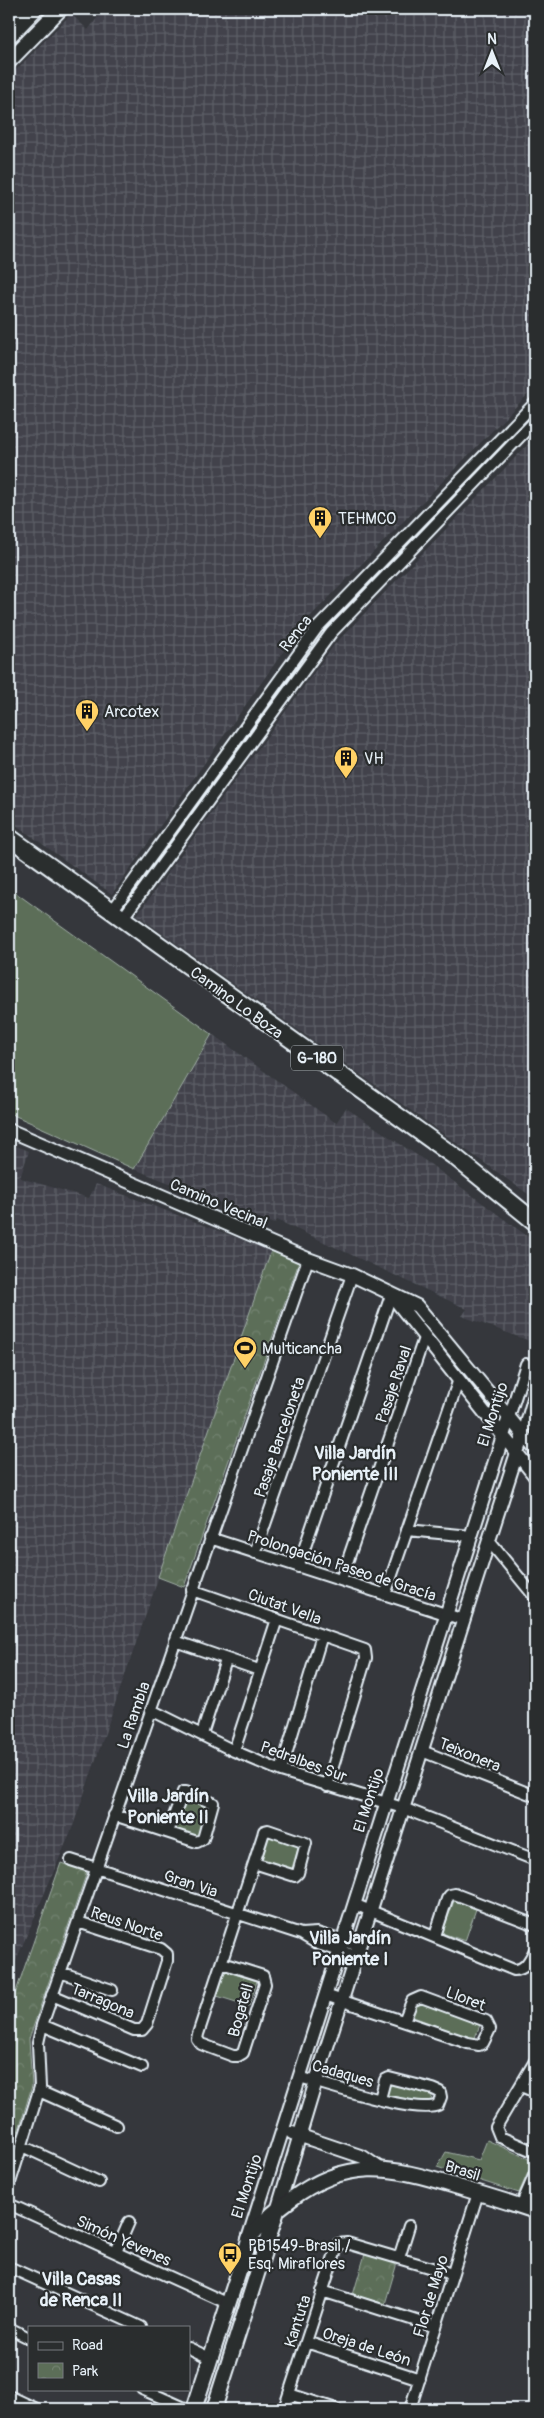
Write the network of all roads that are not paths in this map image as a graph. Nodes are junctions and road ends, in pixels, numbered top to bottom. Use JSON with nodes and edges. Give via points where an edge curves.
{"nodes":[{"id":1,"x":32,"y":9,"type":"edge"},
{"id":2,"x":60,"y":9,"type":"edge"},
{"id":3,"x":9,"y":32,"type":"edge"},
{"id":4,"x":9,"y":61,"type":"edge"},
{"id":5,"x":535,"y":403,"type":"edge"},
{"id":6,"x":535,"y":422,"type":"edge"},
{"id":7,"x":265,"y":698,"type":"junction"},
{"id":8,"x":276,"y":706,"type":"junction"},
{"id":9,"x":168,"y":834,"type":"junction"},
{"id":10,"x":9,"y":837,"type":"edge"},
{"id":11,"x":179,"y":842,"type":"junction"},
{"id":12,"x":117,"y":915,"type":"junction"},
{"id":13,"x":9,"y":1130,"type":"edge"},
{"id":14,"x":535,"y":1222,"type":"edge"},
{"id":15,"x":308,"y":1259,"type":"junction"},
{"id":16,"x":352,"y":1275,"type":"junction"},
{"id":17,"x":391,"y":1294,"type":"junction"},
{"id":18,"x":424,"y":1338,"type":"junction"},
{"id":19,"x":526,"y":1364,"type":"dead end"},
{"id":20,"x":458,"y":1382,"type":"junction"},
{"id":21,"x":535,"y":1391,"type":"edge"},
{"id":22,"x":509,"y":1417,"type":"junction"},
{"id":23,"x":523,"y":1434,"type":"junction"},
{"id":24,"x":503,"y":1436,"type":"junction"},
{"id":25,"x":535,"y":1449,"type":"edge"},
{"id":26,"x":517,"y":1454,"type":"junction"},
{"id":27,"x":535,"y":1476,"type":"edge"},
{"id":28,"x":407,"y":1530,"type":"junction"},
{"id":29,"x":471,"y":1536,"type":"junction"},
{"id":30,"x":210,"y":1538,"type":"junction"},
{"id":31,"x":489,"y":1541,"type":"junction"},
{"id":32,"x":255,"y":1553,"type":"junction"},
{"id":33,"x":298,"y":1567,"type":"junction"},
{"id":34,"x":341,"y":1580,"type":"junction"},
{"id":35,"x":192,"y":1590,"type":"junction"},
{"id":36,"x":385,"y":1595,"type":"junction"},
{"id":37,"x":535,"y":1597,"type":"edge"},
{"id":38,"x":446,"y":1614,"type":"junction"},
{"id":39,"x":277,"y":1619,"type":"junction"},
{"id":40,"x":464,"y":1620,"type":"junction"},
{"id":41,"x":322,"y":1635,"type":"junction"},
{"id":42,"x":175,"y":1641,"type":"junction"},
{"id":43,"x":226,"y":1660,"type":"junction"},
{"id":44,"x":258,"y":1670,"type":"junction"},
{"id":45,"x":151,"y":1710,"type":"junction"},
{"id":46,"x":202,"y":1734,"type":"junction"},
{"id":47,"x":234,"y":1751,"type":"junction"},
{"id":48,"x":422,"y":1752,"type":"junction"},
{"id":49,"x":281,"y":1770,"type":"junction"},
{"id":50,"x":327,"y":1786,"type":"junction"},
{"id":51,"x":535,"y":1796,"type":"edge"},
{"id":52,"x":385,"y":1804,"type":"junction"},
{"id":53,"x":403,"y":1808,"type":"junction"},
{"id":54,"x":114,"y":1815,"type":"junction"},
{"id":55,"x":168,"y":1832,"type":"junction"},
{"id":56,"x":71,"y":1860,"type":"dead end"},
{"id":57,"x":535,"y":1860,"type":"edge"},
{"id":58,"x":254,"y":1864,"type":"junction"},
{"id":59,"x":96,"y":1868,"type":"junction"},
{"id":60,"x":354,"y":1904,"type":"junction"},
{"id":61,"x":370,"y":1911,"type":"junction"},
{"id":62,"x":238,"y":1915,"type":"junction"},
{"id":63,"x":78,"y":1922,"type":"junction"},
{"id":64,"x":535,"y":1925,"type":"edge"},
{"id":65,"x":435,"y":1936,"type":"junction"},
{"id":66,"x":340,"y":1946,"type":"junction"},
{"id":67,"x":535,"y":1950,"type":"edge"},
{"id":68,"x":358,"y":1951,"type":"junction"},
{"id":69,"x":222,"y":1963,"type":"junction"},
{"id":70,"x":60,"y":1972,"type":"junction"},
{"id":71,"x":112,"y":1990,"type":"dead end"},
{"id":72,"x":52,"y":1995,"type":"junction"},
{"id":73,"x":325,"y":1995,"type":"junction"},
{"id":74,"x":342,"y":2001,"type":"junction"},
{"id":75,"x":404,"y":2022,"type":"junction"},
{"id":76,"x":42,"y":2025,"type":"junction"},
{"id":77,"x":142,"y":2030,"type":"joint"},
{"id":78,"x":535,"y":2061,"type":"edge"},
{"id":79,"x":142,"y":2068,"type":"dead end"},
{"id":80,"x":299,"y":2077,"type":"junction"},
{"id":81,"x":316,"y":2081,"type":"junction"},
{"id":82,"x":521,"y":2086,"type":"junction"},
{"id":83,"x":39,"y":2091,"type":"junction"},
{"id":84,"x":535,"y":2092,"type":"edge"},
{"id":85,"x":380,"y":2099,"type":"junction"},
{"id":86,"x":117,"y":2126,"type":"dead end"},
{"id":87,"x":283,"y":2130,"type":"junction"},
{"id":88,"x":299,"y":2136,"type":"junction"},
{"id":89,"x":22,"y":2146,"type":"junction"},
{"id":90,"x":535,"y":2152,"type":"edge"},
{"id":91,"x":379,"y":2168,"type":"junction"},
{"id":92,"x":535,"y":2174,"type":"edge"},
{"id":93,"x":99,"y":2182,"type":"dead end"},
{"id":94,"x":9,"y":2186,"type":"edge"},
{"id":95,"x":478,"y":2193,"type":"junction"},
{"id":96,"x":9,"y":2204,"type":"edge"},
{"id":97,"x":521,"y":2206,"type":"junction"},
{"id":98,"x":535,"y":2210,"type":"edge"},
{"id":99,"x":277,"y":2211,"type":"junction"},
{"id":100,"x":129,"y":2222,"type":"dead end"},
{"id":101,"x":409,"y":2226,"type":"dead end"},
{"id":102,"x":245,"y":2247,"type":"junction"},
{"id":103,"x":116,"y":2252,"type":"junction"},
{"id":104,"x":399,"y":2258,"type":"junction"},
{"id":105,"x":9,"y":2267,"type":"edge"},
{"id":106,"x":452,"y":2274,"type":"junction"},
{"id":107,"x":322,"y":2291,"type":"junction"},
{"id":108,"x":227,"y":2303,"type":"junction"},
{"id":109,"x":140,"y":2326,"type":"edge"},
{"id":110,"x":436,"y":2327,"type":"junction"},
{"id":111,"x":9,"y":2328,"type":"edge"},
{"id":112,"x":28,"y":2338,"type":"edge"},
{"id":113,"x":306,"y":2342,"type":"junction"},
{"id":114,"x":190,"y":2348,"type":"edge"},
{"id":115,"x":210,"y":2358,"type":"junction"},
{"id":116,"x":420,"y":2378,"type":"junction"},
{"id":117,"x":144,"y":2390,"type":"edge"},
{"id":118,"x":289,"y":2394,"type":"junction"},
{"id":119,"x":9,"y":2396,"type":"edge"},
{"id":120,"x":37,"y":2409,"type":"edge"},
{"id":121,"x":187,"y":2409,"type":"edge"},
{"id":122,"x":194,"y":2409,"type":"edge"},
{"id":123,"x":214,"y":2409,"type":"edge"},
{"id":124,"x":284,"y":2409,"type":"edge"},
{"id":125,"x":336,"y":2409,"type":"edge"},
{"id":126,"x":410,"y":2409,"type":"edge"}],
"edges":[{"from":1,"to":3,"type":"highway"},
{"from":2,"to":4,"type":"main road"},
{"from":5,"to":7,"type":"street","name":"Renca","via":[[334,609]]},
{"from":6,"to":8,"type":"street","name":"Renca","via":[[331,633]]},
{"from":7,"to":8,"type":"street"},
{"from":7,"to":9,"type":"street","name":"Renca"},
{"from":8,"to":11,"type":"street","name":"Renca"},
{"from":9,"to":11,"type":"street"},
{"from":9,"to":12,"type":"street","name":"Renca"},
{"from":10,"to":12,"type":"main road","name":"Camino Lo Boza","number":"G-180"},
{"from":11,"to":12,"type":"street","name":"Renca"},
{"from":12,"to":14,"type":"main road","name":"Camino Lo Boza","number":"G-180","via":[[455,1157]]},
{"from":13,"to":15,"type":"street","name":"Camino Vecinal"},
{"from":15,"to":16,"type":"street","name":"Camino Vecinal"},
{"from":15,"to":30,"type":"street","name":"La Rambla"},
{"from":16,"to":17,"type":"street","name":"Camino Vecinal"},
{"from":16,"to":32,"type":"street","name":"Pasaje Barceloneta"},
{"from":17,"to":18,"type":"street"},
{"from":17,"to":22,"type":"street","name":"Camino Vecinal","via":[[417,1306]]},
{"from":17,"to":33,"type":"street"},
{"from":18,"to":20,"type":"street"},
{"from":18,"to":34,"type":"street","name":"Pasaje Raval"},
{"from":19,"to":22,"type":"street","name":"El Montijo"},
{"from":20,"to":24,"type":"street"},
{"from":20,"to":28,"type":"street"},
{"from":21,"to":23,"type":"street"},
{"from":22,"to":23,"type":"street"},
{"from":22,"to":24,"type":"street","name":"El Montijo"},
{"from":23,"to":25,"type":"street"},
{"from":23,"to":26,"type":"street"},
{"from":24,"to":26,"type":"street"},
{"from":24,"to":29,"type":"street","name":"El Montijo"},
{"from":26,"to":27,"type":"street"},
{"from":26,"to":31,"type":"street"},
{"from":28,"to":29,"type":"street"},
{"from":28,"to":36,"type":"street"},
{"from":29,"to":38,"type":"street","name":"El Montijo"},
{"from":30,"to":32,"type":"street","name":"Prolongación Paseo de Gracía"},
{"from":30,"to":35,"type":"street","name":"La Rambla"},
{"from":31,"to":37,"type":"street"},
{"from":31,"to":40,"type":"street"},
{"from":32,"to":33,"type":"street","name":"Prolongación Paseo de Gracía"},
{"from":33,"to":34,"type":"street","name":"Prolongación Paseo de Gracía"},
{"from":34,"to":36,"type":"street","name":"Prolongación Paseo de Gracía"},
{"from":35,"to":39,"type":"street","name":"Ciutat Vella"},
{"from":35,"to":42,"type":"street","name":"La Rambla"},
{"from":36,"to":38,"type":"street","name":"Prolongación Paseo de Gracía"},
{"from":38,"to":40,"type":"street","name":"Prolongación Paseo de Gracía"},
{"from":38,"to":52,"type":"street","name":"El Montijo"},
{"from":39,"to":41,"type":"street","name":"Ciutat Vella"},
{"from":39,"to":44,"type":"street"},
{"from":40,"to":48,"type":"street"},
{"from":41,"to":49,"type":"street"},
{"from":41,"to":50,"type":"street","name":"Ciutat Vella","via":[[366,1652]]},
{"from":42,"to":43,"type":"street"},
{"from":42,"to":45,"type":"street","name":"La Rambla"},
{"from":43,"to":44,"type":"street"},
{"from":43,"to":46,"type":"street"},
{"from":44,"to":47,"type":"street"},
{"from":45,"to":46,"type":"street","name":"Pedralbes Sur"},
{"from":45,"to":54,"type":"street","name":"La Rambla"},
{"from":46,"to":47,"type":"street","name":"Pedralbes Sur"},
{"from":47,"to":49,"type":"street","name":"Pedralbes Sur"},
{"from":48,"to":51,"type":"street","name":"Teixonera"},
{"from":48,"to":53,"type":"street"},
{"from":49,"to":50,"type":"street","name":"Pedralbes Sur"},
{"from":50,"to":52,"type":"street","name":"Pedralbes Sur"},
{"from":52,"to":53,"type":"street","name":"Pedralbes Sur"},
{"from":52,"to":60,"type":"street","name":"El Montijo"},
{"from":53,"to":57,"type":"street","name":"Pedralbes Sur"},
{"from":53,"to":61,"type":"street"},
{"from":54,"to":55,"type":"street"},
{"from":54,"to":59,"type":"street","name":"La Rambla"},
{"from":55,"to":55,"type":"street","via":[[180,1795],[186,1792],[213,1803],[200,1842]]},
{"from":56,"to":59,"type":"street","name":"Gran Via"},
{"from":58,"to":58,"type":"street","name":"Bogatell","via":[[264,1831],[306,1843],[296,1876]]},
{"from":58,"to":62,"type":"street","name":"Bogatell"},
{"from":59,"to":62,"type":"street","name":"Gran Via"},
{"from":59,"to":63,"type":"street","name":"La Rambla"},
{"from":60,"to":61,"type":"street"},
{"from":60,"to":66,"type":"street","name":"El Montijo"},
{"from":61,"to":65,"type":"street"},
{"from":61,"to":68,"type":"street"},
{"from":62,"to":66,"type":"street","name":"Gran Via","via":[[301,1934],[317,1933]]},
{"from":62,"to":69,"type":"street","name":"Bogatell"},
{"from":63,"to":70,"type":"street","name":"La Rambla"},
{"from":63,"to":77,"type":"street","name":"Reus Norte","via":[[167,1954],[162,1979]]},
{"from":64,"to":65,"type":"street","via":[[455,1894],[447,1899]]},
{"from":65,"to":67,"type":"street","via":[[514,1970],[525,1967]]},
{"from":66,"to":68,"type":"street","name":"Gran Via"},
{"from":66,"to":73,"type":"street","name":"El Montijo"},
{"from":68,"to":74,"type":"street"},
{"from":69,"to":69,"type":"street","name":"Bogatell","via":[[197,2039],[201,2044],[238,2056],[243,2053],[265,1984],[263,1976],[256,1972]]},
{"from":70,"to":71,"type":"street"},
{"from":70,"to":72,"type":"street","name":"La Rambla"},
{"from":72,"to":76,"type":"street","name":"La Rambla"},
{"from":72,"to":77,"type":"street","name":"Tarragona","via":[[134,2030]]},
{"from":73,"to":74,"type":"street","name":"Lloret"},
{"from":73,"to":80,"type":"street","name":"El Montijo"},
{"from":74,"to":75,"type":"street","name":"Lloret"},
{"from":74,"to":81,"type":"street"},
{"from":75,"to":75,"type":"street","name":"Lloret","via":[[478,2045],[490,2029],[486,2022],[421,1997],[412,2001]]},
{"from":76,"to":79,"type":"street"},
{"from":76,"to":83,"type":"street","name":"La Rambla","via":[[38,2043]]},
{"from":78,"to":82,"type":"street"},
{"from":80,"to":81,"type":"street","name":"Cadaques"},
{"from":80,"to":87,"type":"street","name":"El Montijo"},
{"from":81,"to":85,"type":"street","name":"Cadaques"},
{"from":81,"to":88,"type":"street"},
{"from":82,"to":84,"type":"street"},
{"from":82,"to":90,"type":"street","via":[[497,2123],[496,2131],[500,2137]]},
{"from":83,"to":86,"type":"street"},
{"from":83,"to":89,"type":"street","name":"La Rambla"},
{"from":85,"to":85,"type":"street","name":"Cadaques","via":[[427,2108],[438,2105],[441,2097],[440,2092],[433,2089],[389,2078],[385,2080]]},
{"from":87,"to":88,"type":"street","name":"Brasil"},
{"from":87,"to":102,"type":"street","name":"El Montijo"},
{"from":88,"to":91,"type":"street","name":"Brasil","via":[[363,2157]]},
{"from":88,"to":99,"type":"street"},
{"from":89,"to":93,"type":"street"},
{"from":89,"to":94,"type":"street","name":"La Rambla"},
{"from":91,"to":95,"type":"main road","name":"Brasil","via":[[413,2173]]},
{"from":91,"to":99,"type":"main road","name":"Brasil","via":[[357,2169],[330,2176],[310,2186]]},
{"from":92,"to":97,"type":"street"},
{"from":95,"to":97,"type":"main road","name":"Brasil"},
{"from":95,"to":106,"type":"street","name":"Flor de Mayo"},
{"from":96,"to":103,"type":"street","name":"Simón Yevenes"},
{"from":97,"to":98,"type":"main road","name":"Brasil"},
{"from":99,"to":102,"type":"main road","name":"El Montijo","via":[[258,2227]]},
{"from":99,"to":123,"type":"main road"},
{"from":100,"to":103,"type":"street"},
{"from":101,"to":104,"type":"street"},
{"from":102,"to":108,"type":"main road","name":"El Montijo"},
{"from":103,"to":108,"type":"street","name":"Simón Yevenes"},
{"from":104,"to":106,"type":"street"},
{"from":104,"to":107,"type":"street","name":"Kantuta","via":[[340,2243]]},
{"from":105,"to":109,"type":"street"},
{"from":106,"to":110,"type":"street","name":"Flor de Mayo"},
{"from":107,"to":110,"type":"street"},
{"from":107,"to":113,"type":"street","name":"Kantuta"},
{"from":108,"to":115,"type":"main road","name":"El Montijo"},
{"from":110,"to":116,"type":"street","name":"Flor de Mayo"},
{"from":111,"to":112,"type":"street"},
{"from":113,"to":116,"type":"street","name":"Oreja de León"},
{"from":113,"to":118,"type":"street","name":"Kantuta"},
{"from":114,"to":115,"type":"street"},
{"from":115,"to":122,"type":"main road","name":"El Montijo"},
{"from":116,"to":126,"type":"street","name":"Flor de Mayo"},
{"from":117,"to":121,"type":"street"},
{"from":118,"to":124,"type":"street","name":"Kantuta"},
{"from":118,"to":125,"type":"street"},
{"from":119,"to":120,"type":"street"}]}
